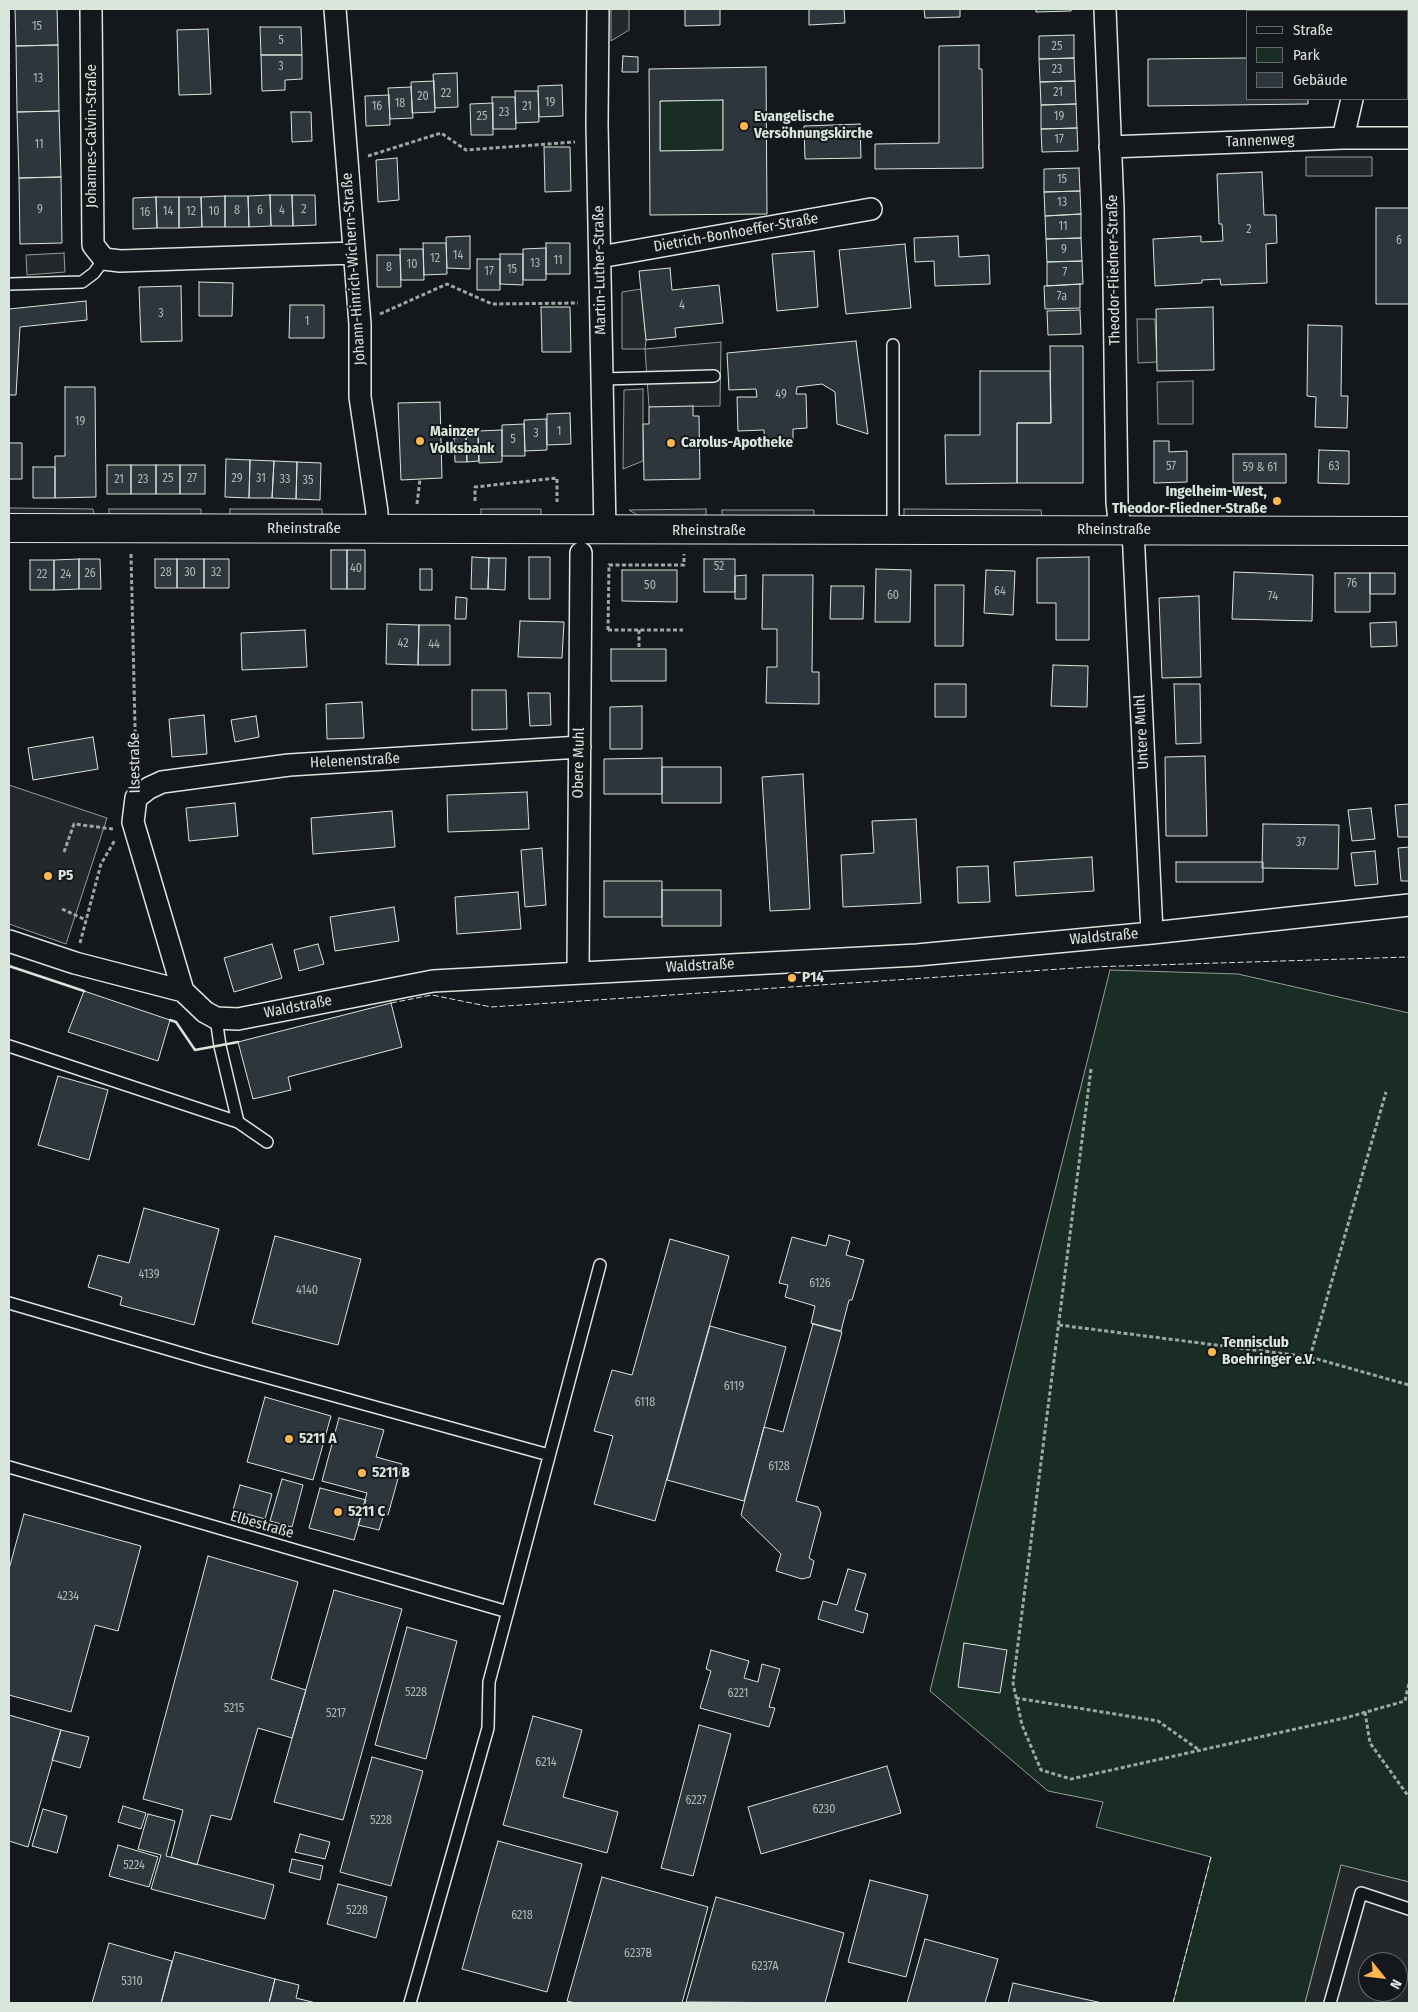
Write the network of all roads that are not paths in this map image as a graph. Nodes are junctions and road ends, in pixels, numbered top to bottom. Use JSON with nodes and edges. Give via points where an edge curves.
{"nodes":[{"id":1,"x":91,"y":9,"type":"edge"},
{"id":2,"x":335,"y":9,"type":"edge"},
{"id":3,"x":598,"y":9,"type":"edge"},
{"id":4,"x":1105,"y":9,"type":"edge"},
{"id":5,"x":1352,"y":100,"type":"edge"},
{"id":6,"x":1343,"y":138,"type":"junction"},
{"id":7,"x":1409,"y":138,"type":"edge"},
{"id":8,"x":1110,"y":147,"type":"junction"},
{"id":9,"x":871,"y":209,"type":"dead end"},
{"id":10,"x":354,"y":252,"type":"junction"},
{"id":11,"x":600,"y":257,"type":"junction"},
{"id":12,"x":104,"y":259,"type":"junction"},
{"id":13,"x":9,"y":284,"type":"edge"},
{"id":14,"x":893,"y":345,"type":"dead end"},
{"id":15,"x":714,"y":376,"type":"dead end"},
{"id":16,"x":602,"y":379,"type":"junction"},
{"id":17,"x":9,"y":528,"type":"edge"},
{"id":18,"x":376,"y":529,"type":"junction"},
{"id":19,"x":606,"y":530,"type":"junction"},
{"id":20,"x":1126,"y":530,"type":"junction"},
{"id":21,"x":893,"y":531,"type":"junction"},
{"id":22,"x":1409,"y":531,"type":"edge"},
{"id":23,"x":581,"y":553,"type":"dead end"},
{"id":24,"x":580,"y":748,"type":"junction"},
{"id":25,"x":136,"y":798,"type":"joint"},
{"id":26,"x":1409,"y":904,"type":"edge"},
{"id":27,"x":1152,"y":933,"type":"junction"},
{"id":28,"x":9,"y":941,"type":"edge"},
{"id":29,"x":578,"y":972,"type":"junction"},
{"id":30,"x":182,"y":991,"type":"junction"},
{"id":31,"x":216,"y":1018,"type":"junction"},
{"id":32,"x":9,"y":1046,"type":"edge"},
{"id":33,"x":238,"y":1122,"type":"junction"},
{"id":34,"x":267,"y":1142,"type":"dead end"},
{"id":35,"x":600,"y":1265,"type":"dead end"},
{"id":36,"x":9,"y":1303,"type":"edge"},
{"id":37,"x":549,"y":1455,"type":"junction"},
{"id":38,"x":9,"y":1467,"type":"edge"},
{"id":39,"x":508,"y":1612,"type":"junction"},
{"id":40,"x":1409,"y":1909,"type":"edge"},
{"id":41,"x":410,"y":2003,"type":"edge"},
{"id":42,"x":1330,"y":2003,"type":"edge"}],
"edges":[{"from":1,"to":12,"type":"street","name":"Johannes-Calvin-Straße","via":[[93,245]]},
{"from":2,"to":10,"type":"street","name":"Johann-Hinrich-Wichern-Straße"},
{"from":3,"to":11,"type":"street","name":"Martin-Luther-Straße"},
{"from":4,"to":8,"type":"street","name":"Theodor-Fliedner-Straße"},
{"from":5,"to":6,"type":"street"},
{"from":6,"to":7,"type":"street","name":"Tannenweg"},
{"from":6,"to":8,"type":"street","name":"Tannenweg"},
{"from":8,"to":20,"type":"street","name":"Theodor-Fliedner-Straße","via":[[1117,502]]},
{"from":9,"to":11,"type":"street","name":"Dietrich-Bonhoeffer-Straße"},
{"from":10,"to":12,"type":"street"},
{"from":10,"to":18,"type":"street","name":"Johann-Hinrich-Wichern-Straße","via":[[360,324],[360,397],[377,512]]},
{"from":11,"to":16,"type":"street","name":"Martin-Luther-Straße"},
{"from":12,"to":13,"type":"lane","via":[[82,282]]},
{"from":14,"to":21,"type":"lane"},
{"from":15,"to":16,"type":"lane"},
{"from":16,"to":19,"type":"street","name":"Martin-Luther-Straße"},
{"from":17,"to":18,"type":"main road","name":"Rheinstraße"},
{"from":18,"to":19,"type":"main road","name":"Rheinstraße"},
{"from":19,"to":21,"type":"main road","name":"Rheinstraße"},
{"from":20,"to":21,"type":"main road","name":"Rheinstraße"},
{"from":20,"to":22,"type":"main road","name":"Rheinstraße"},
{"from":20,"to":27,"type":"street","name":"Untere Muhl"},
{"from":23,"to":24,"type":"street","name":"Obere Muhl"},
{"from":24,"to":25,"type":"street","name":"Helenenstraße","via":[[289,765],[162,782]]},
{"from":24,"to":29,"type":"street","name":"Obere Muhl"},
{"from":25,"to":30,"type":"street","name":"Ilsestraße","via":[[127,826]]},
{"from":26,"to":27,"type":"street","name":"Waldstraße"},
{"from":27,"to":29,"type":"street","name":"Waldstraße","via":[[917,955]]},
{"from":28,"to":30,"type":"street","via":[[75,963]]},
{"from":29,"to":31,"type":"street","name":"Waldstraße","via":[[433,981],[238,1019]]},
{"from":30,"to":31,"type":"street"},
{"from":31,"to":33,"type":"lane"},
{"from":32,"to":33,"type":"lane"},
{"from":33,"to":34,"type":"lane"},
{"from":35,"to":37,"type":"lane"},
{"from":36,"to":37,"type":"lane"},
{"from":37,"to":39,"type":"lane"},
{"from":38,"to":39,"type":"lane","name":"Elbestraße"},
{"from":39,"to":41,"type":"lane","via":[[489,1682],[488,1728]]},
{"from":40,"to":42,"type":"lane","via":[[1361,1893]]}]}
